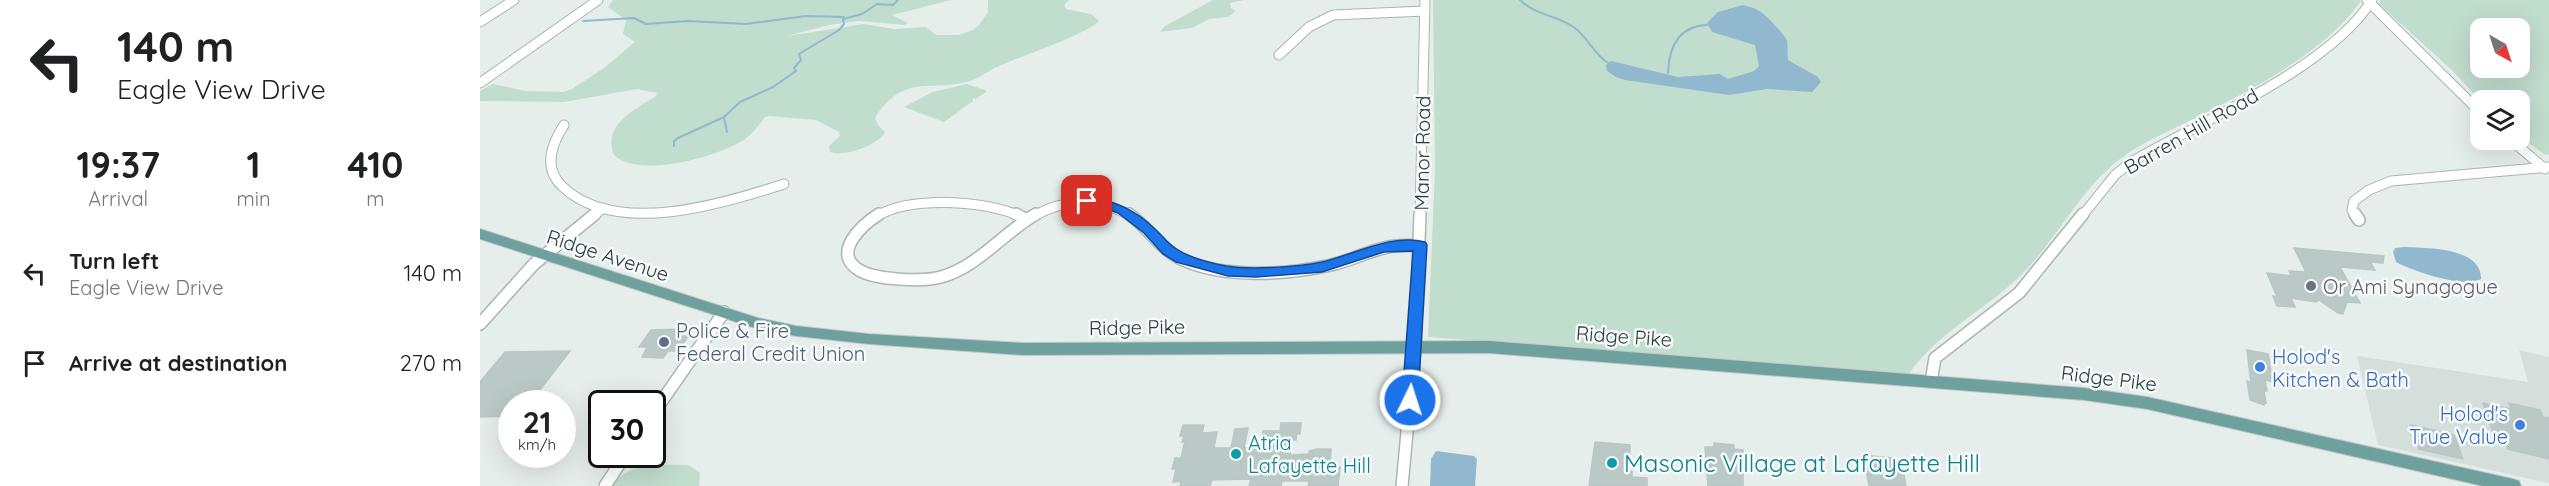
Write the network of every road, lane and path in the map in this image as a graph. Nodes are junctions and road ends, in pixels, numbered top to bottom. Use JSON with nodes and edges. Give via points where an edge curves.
{"nodes":[{"id":1,"x":514,"y":0,"type":"edge"},
{"id":2,"x":598,"y":0,"type":"edge"},
{"id":3,"x":1425,"y":0,"type":"edge"},
{"id":4,"x":2370,"y":1,"type":"edge"},
{"id":5,"x":1425,"y":11,"type":"junction"},
{"id":6,"x":480,"y":22,"type":"edge"},
{"id":7,"x":1279,"y":55,"type":"dead end"},
{"id":8,"x":480,"y":83,"type":"edge"},
{"id":9,"x":2470,"y":101,"type":"edge"},
{"id":10,"x":564,"y":125,"type":"dead end"},
{"id":11,"x":2523,"y":150,"type":"edge"},
{"id":12,"x":2547,"y":169,"type":"edge"},
{"id":13,"x":784,"y":184,"type":"dead end"},
{"id":14,"x":603,"y":208,"type":"junction"},
{"id":15,"x":1025,"y":219,"type":"junction"},
{"id":16,"x":2359,"y":220,"type":"dead end"},
{"id":17,"x":480,"y":234,"type":"edge"},
{"id":18,"x":1420,"y":249,"type":"junction"},
{"id":19,"x":543,"y":255,"type":"junction"},
{"id":20,"x":724,"y":312,"type":"junction"},
{"id":21,"x":480,"y":324,"type":"edge"},
{"id":22,"x":1414,"y":346,"type":"junction"},
{"id":23,"x":1931,"y":382,"type":"junction"},
{"id":24,"x":666,"y":395,"type":"edge"},
{"id":25,"x":617,"y":468,"type":"edge"},
{"id":26,"x":605,"y":486,"type":"edge"},
{"id":27,"x":1402,"y":486,"type":"edge"},
{"id":28,"x":2513,"y":486,"type":"edge"}],
"edges":[{"from":1,"to":6,"type":"street"},
{"from":2,"to":8,"type":"street"},
{"from":3,"to":5,"type":"street","name":"Manor Road"},
{"from":4,"to":9,"type":"street"},
{"from":4,"to":23,"type":"street","name":"Barren Hill Road","via":[[2341,38],[2313,58],[2248,99],[2130,162],[2115,175],[2019,293],[1935,358]]},
{"from":5,"to":7,"type":"street","via":[[1333,15],[1313,24]]},
{"from":5,"to":18,"type":"street","name":"Manor Road"},
{"from":10,"to":14,"type":"street","via":[[551,153],[554,176],[571,195]]},
{"from":11,"to":12,"type":"street"},
{"from":12,"to":16,"type":"street","via":[[2391,182],[2354,201],[2352,210]]},
{"from":13,"to":14,"type":"street","via":[[690,210],[642,213]]},
{"from":14,"to":19,"type":"street"},
{"from":15,"to":15,"type":"street","via":[[976,261],[941,276],[914,279],[872,275],[858,270],[848,258],[850,242],[861,227],[880,214],[906,205],[929,202],[995,207]]},
{"from":15,"to":18,"type":"street","via":[[1061,204],[1103,203],[1137,220],[1174,254],[1228,271],[1322,267],[1374,252]]},
{"from":17,"to":19,"type":"main road","name":"Ridge Avenue"},
{"from":18,"to":22,"type":"street","name":"Manor Road"},
{"from":19,"to":20,"type":"main road","name":"Ridge Avenue"},
{"from":19,"to":21,"type":"street"},
{"from":20,"to":22,"type":"main road","name":"Ridge Pike","via":[[796,331],[1023,349]]},
{"from":20,"to":24,"type":"street"},
{"from":22,"to":23,"type":"main road","name":"Ridge Pike","via":[[1489,347]]},
{"from":22,"to":27,"type":"street","name":"Manor Road"},
{"from":23,"to":28,"type":"main road","name":"Ridge Pike","via":[[2128,399]]},
{"from":25,"to":26,"type":"street"}]}
